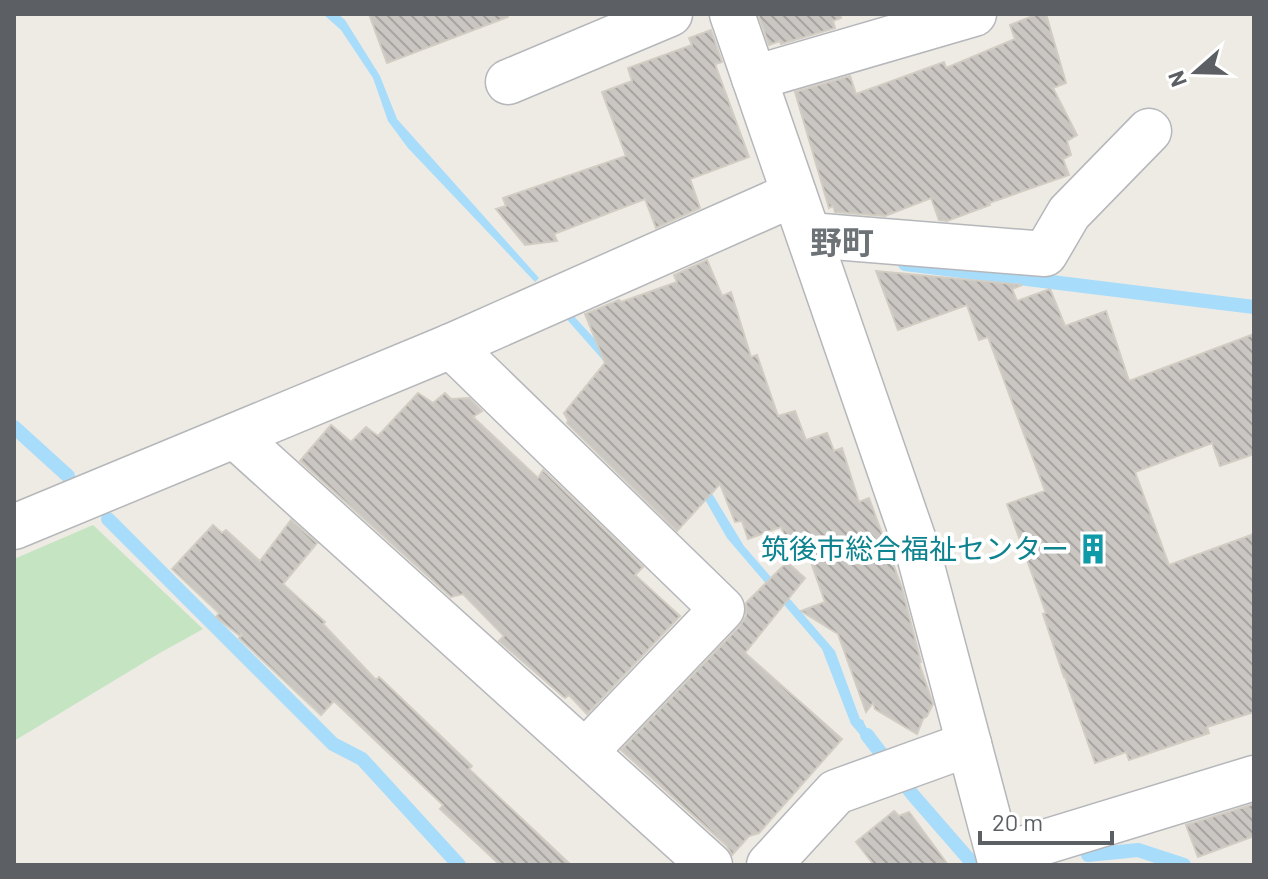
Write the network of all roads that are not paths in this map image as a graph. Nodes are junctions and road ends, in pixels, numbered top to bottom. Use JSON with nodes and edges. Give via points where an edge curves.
{"nodes":[{"id":1,"x":670,"y":14,"type":"edge"},
{"id":2,"x":732,"y":14,"type":"edge"},
{"id":3,"x":974,"y":14,"type":"edge"},
{"id":4,"x":754,"y":78,"type":"junction"},
{"id":5,"x":508,"y":82,"type":"dead end"},
{"id":6,"x":1149,"y":131,"type":"dead end"},
{"id":7,"x":794,"y":194,"type":"junction"},
{"id":8,"x":809,"y":235,"type":"junction"},
{"id":9,"x":451,"y":346,"type":"junction"},
{"id":10,"x":235,"y":436,"type":"junction"},
{"id":11,"x":14,"y":527,"type":"edge"},
{"id":12,"x":969,"y":744,"type":"junction"},
{"id":13,"x":585,"y":752,"type":"junction"},
{"id":14,"x":1254,"y":778,"type":"edge"},
{"id":15,"x":786,"y":859,"type":"edge"},
{"id":16,"x":1000,"y":861,"type":"edge"},
{"id":17,"x":710,"y":865,"type":"edge"}],
"edges":[{"from":1,"to":5,"type":"street"},
{"from":2,"to":4,"type":"street"},
{"from":3,"to":4,"type":"street"},
{"from":4,"to":7,"type":"street"},
{"from":6,"to":8,"type":"street","via":[[1069,213],[1045,254]]},
{"from":7,"to":8,"type":"street"},
{"from":7,"to":9,"type":"street"},
{"from":8,"to":12,"type":"street","via":[[919,555]]},
{"from":9,"to":10,"type":"street"},
{"from":9,"to":13,"type":"street","via":[[722,609]]},
{"from":10,"to":11,"type":"street"},
{"from":10,"to":13,"type":"street"},
{"from":12,"to":15,"type":"street","via":[[836,792]]},
{"from":12,"to":16,"type":"street"},
{"from":13,"to":17,"type":"street"},
{"from":14,"to":16,"type":"street"}]}
